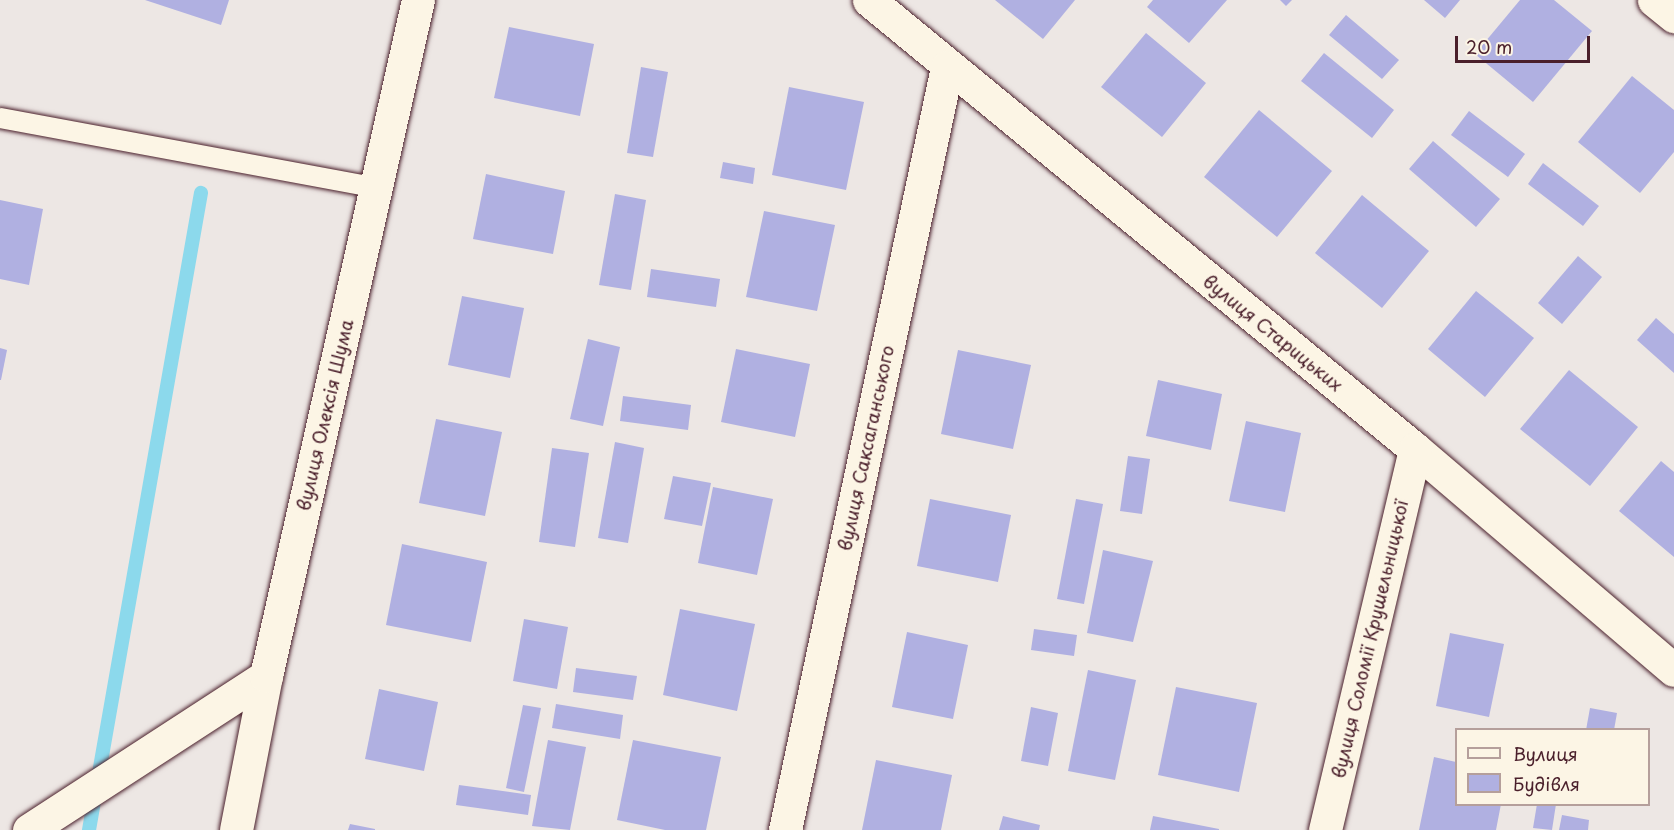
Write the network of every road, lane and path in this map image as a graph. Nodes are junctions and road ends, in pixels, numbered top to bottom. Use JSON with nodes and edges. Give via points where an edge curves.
{"nodes":[{"id":1,"x":418,"y":0,"type":"edge"},
{"id":2,"x":869,"y":0,"type":"edge"},
{"id":3,"x":1654,"y":0,"type":"edge"},
{"id":4,"x":1674,"y":16,"type":"edge"},
{"id":5,"x":947,"y":67,"type":"junction"},
{"id":6,"x":0,"y":118,"type":"edge"},
{"id":7,"x":376,"y":188,"type":"junction"},
{"id":8,"x":1415,"y":449,"type":"junction"},
{"id":9,"x":1674,"y":670,"type":"edge"},
{"id":10,"x":266,"y":676,"type":"junction"},
{"id":11,"x":29,"y":830,"type":"edge"},
{"id":12,"x":236,"y":830,"type":"edge"},
{"id":13,"x":785,"y":830,"type":"edge"},
{"id":14,"x":1325,"y":830,"type":"edge"}],
"edges":[{"from":1,"to":7,"type":"street","name":"вулиця Олексія Шума"},
{"from":2,"to":5,"type":"street","name":"вулиця Старицьких"},
{"from":3,"to":4,"type":"street"},
{"from":5,"to":8,"type":"street","name":"вулиця Старицьких"},
{"from":5,"to":13,"type":"street","name":"вулиця Саксаганського"},
{"from":6,"to":7,"type":"lane"},
{"from":7,"to":10,"type":"street","name":"вулиця Олексія Шума"},
{"from":8,"to":9,"type":"street","name":"вулиця Старицьких"},
{"from":8,"to":14,"type":"street","name":"вулиця Соломії Крушельницької"},
{"from":10,"to":11,"type":"street"},
{"from":10,"to":12,"type":"street","name":"вулиця Олексія Шума"}]}
